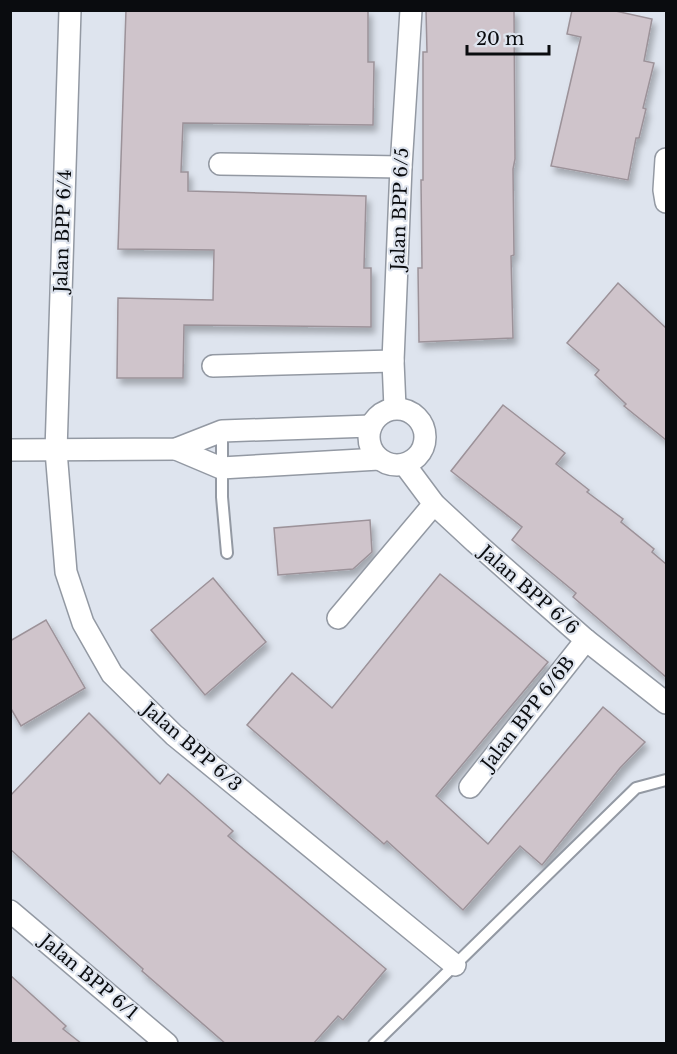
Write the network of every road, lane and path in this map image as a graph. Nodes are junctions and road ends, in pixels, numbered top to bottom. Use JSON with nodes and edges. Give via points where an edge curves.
{"nodes":[{"id":1,"x":70,"y":10,"type":"edge"},
{"id":2,"x":411,"y":10,"type":"edge"},
{"id":3,"x":666,"y":159,"type":"edge"},
{"id":4,"x":220,"y":164,"type":"dead end"},
{"id":5,"x":401,"y":167,"type":"junction"},
{"id":6,"x":666,"y":202,"type":"edge"},
{"id":7,"x":393,"y":361,"type":"junction"},
{"id":8,"x":213,"y":366,"type":"dead end"},
{"id":9,"x":395,"y":408,"type":"junction"},
{"id":10,"x":371,"y":426,"type":"junction"},
{"id":11,"x":281,"y":430,"type":"junction"},
{"id":12,"x":222,"y":431,"type":"junction"},
{"id":13,"x":176,"y":449,"type":"junction"},
{"id":14,"x":10,"y":450,"type":"edge"},
{"id":15,"x":56,"y":451,"type":"junction"},
{"id":16,"x":379,"y":459,"type":"junction"},
{"id":17,"x":280,"y":465,"type":"junction"},
{"id":18,"x":405,"y":465,"type":"junction"},
{"id":19,"x":221,"y":468,"type":"junction"},
{"id":20,"x":434,"y":504,"type":"junction"},
{"id":21,"x":227,"y":553,"type":"dead end"},
{"id":22,"x":338,"y":618,"type":"dead end"},
{"id":23,"x":586,"y":640,"type":"junction"},
{"id":24,"x":666,"y":703,"type":"edge"},
{"id":25,"x":666,"y":780,"type":"edge"},
{"id":26,"x":470,"y":787,"type":"dead end"},
{"id":27,"x":10,"y":911,"type":"edge"},
{"id":28,"x":455,"y":965,"type":"junction"},
{"id":29,"x":167,"y":1044,"type":"edge"},
{"id":30,"x":375,"y":1044,"type":"edge"}],
"edges":[{"from":1,"to":15,"type":"street","name":"Jalan BPP 6/4"},
{"from":2,"to":5,"type":"street","name":"Jalan BPP 6/5"},
{"from":3,"to":6,"type":"street"},
{"from":4,"to":5,"type":"street"},
{"from":5,"to":7,"type":"street","name":"Jalan BPP 6/5"},
{"from":7,"to":8,"type":"street"},
{"from":7,"to":9,"type":"street","name":"Jalan BPP 6/5"},
{"from":9,"to":10,"type":"street","via":[[377,417]]},
{"from":9,"to":18,"type":"street","via":[[414,414],[425,432],[421,452]]},
{"from":10,"to":11,"type":"street"},
{"from":10,"to":16,"type":"street","via":[[370,444]]},
{"from":11,"to":12,"type":"street"},
{"from":11,"to":17,"type":"street"},
{"from":12,"to":13,"type":"street"},
{"from":12,"to":19,"type":"lane"},
{"from":13,"to":15,"type":"street"},
{"from":13,"to":19,"type":"street"},
{"from":14,"to":15,"type":"street"},
{"from":15,"to":28,"type":"street","name":"Jalan BPP 6/3","via":[[66,572],[83,623],[112,674],[174,735]]},
{"from":16,"to":17,"type":"street"},
{"from":16,"to":18,"type":"street","via":[[395,466]]},
{"from":17,"to":19,"type":"street"},
{"from":18,"to":20,"type":"street","name":"Jalan BPP 6/6"},
{"from":19,"to":21,"type":"lane"},
{"from":20,"to":22,"type":"street"},
{"from":20,"to":23,"type":"street","name":"Jalan BPP 6/6"},
{"from":23,"to":24,"type":"street","name":"Jalan BPP 6/6"},
{"from":23,"to":26,"type":"street","name":"Jalan BPP 6/6B"},
{"from":25,"to":28,"type":"lane","via":[[636,788]]},
{"from":27,"to":29,"type":"street","name":"Jalan BPP 6/1"},
{"from":28,"to":30,"type":"lane"}]}
